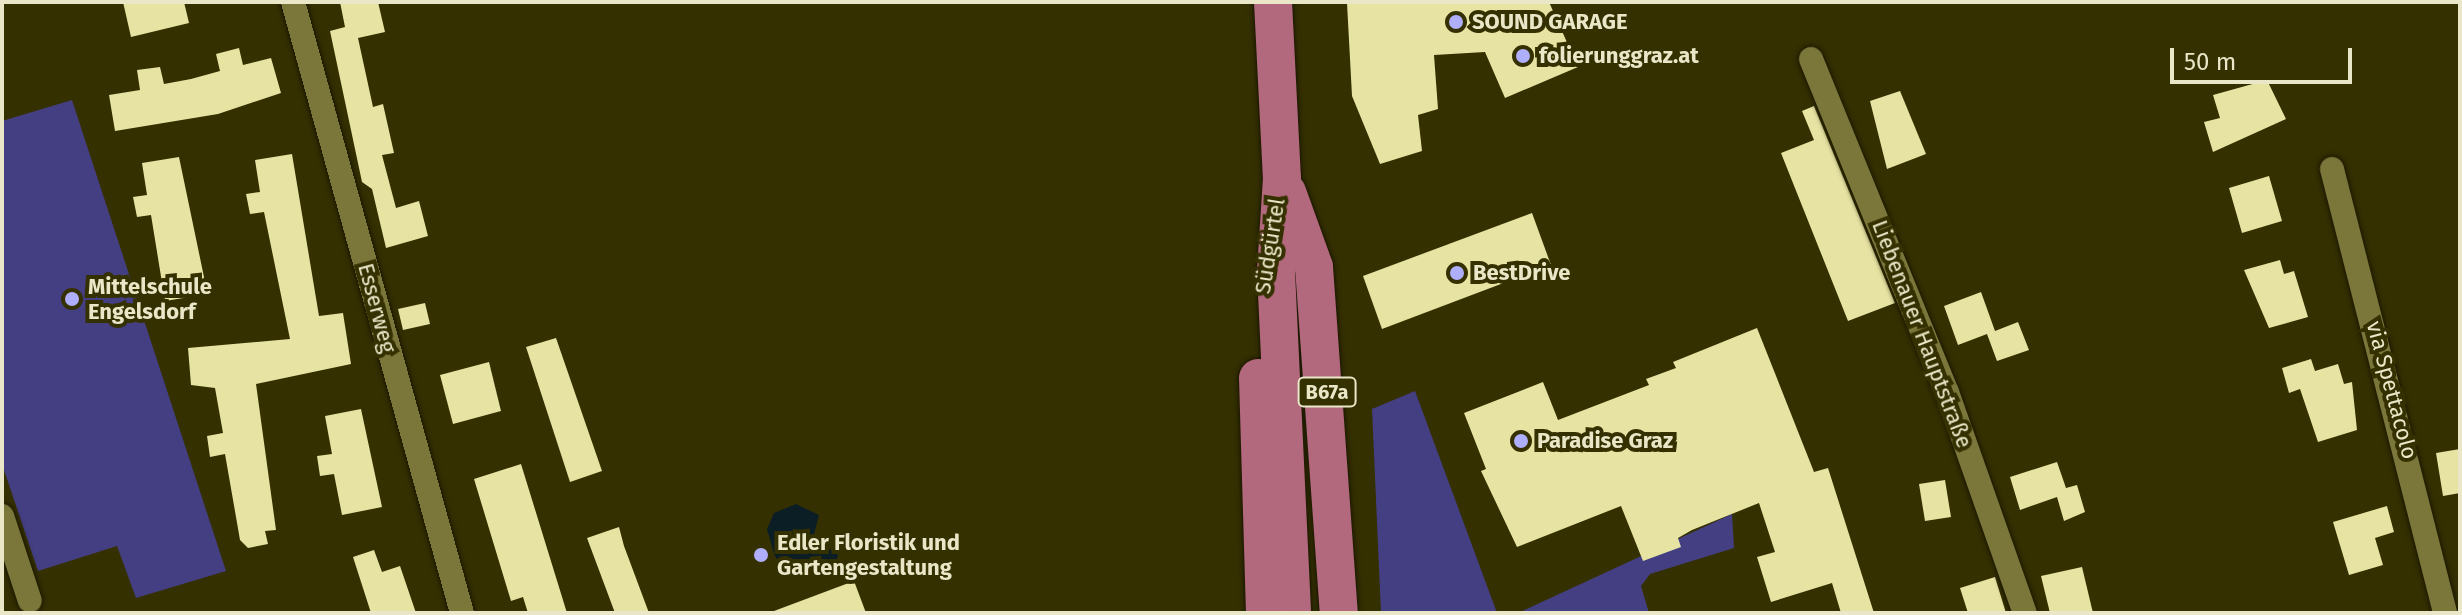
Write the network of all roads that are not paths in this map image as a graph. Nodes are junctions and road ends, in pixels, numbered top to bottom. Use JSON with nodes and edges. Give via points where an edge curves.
{"nodes":[{"id":1,"x":293,"y":2,"type":"edge"},
{"id":2,"x":1273,"y":2,"type":"edge"},
{"id":3,"x":1811,"y":59,"type":"dead end"},
{"id":4,"x":2332,"y":169,"type":"dead end"},
{"id":5,"x":1282,"y":178,"type":"junction"},
{"id":6,"x":2,"y":516,"type":"edge"},
{"id":7,"x":30,"y":601,"type":"dead end"},
{"id":8,"x":462,"y":613,"type":"edge"},
{"id":9,"x":1265,"y":613,"type":"edge"},
{"id":10,"x":1292,"y":613,"type":"edge"},
{"id":11,"x":1315,"y":613,"type":"edge"},
{"id":12,"x":1339,"y":613,"type":"edge"},
{"id":13,"x":2025,"y":613,"type":"edge"},
{"id":14,"x":2445,"y":613,"type":"edge"}],
"edges":[{"from":1,"to":8,"type":"street","name":"Esserweg"},
{"from":2,"to":5,"type":"main road","number":"B67a"},
{"from":3,"to":13,"type":"street","name":"Liebenauer Hauptstraße","via":[[1947,392]]},
{"from":4,"to":14,"type":"street","name":"via Spettacolo"},
{"from":5,"to":9,"type":"main road","name":"Südgürtel","number":"B67a","via":[[1261,274],[1256,435]]},
{"from":5,"to":10,"type":"main road","via":[[1276,272]]},
{"from":5,"to":11,"type":"main road","via":[[1299,269]]},
{"from":5,"to":12,"type":"main road","name":"Südgürtel","number":"B67a","via":[[1314,267]]},
{"from":6,"to":7,"type":"street"}]}
